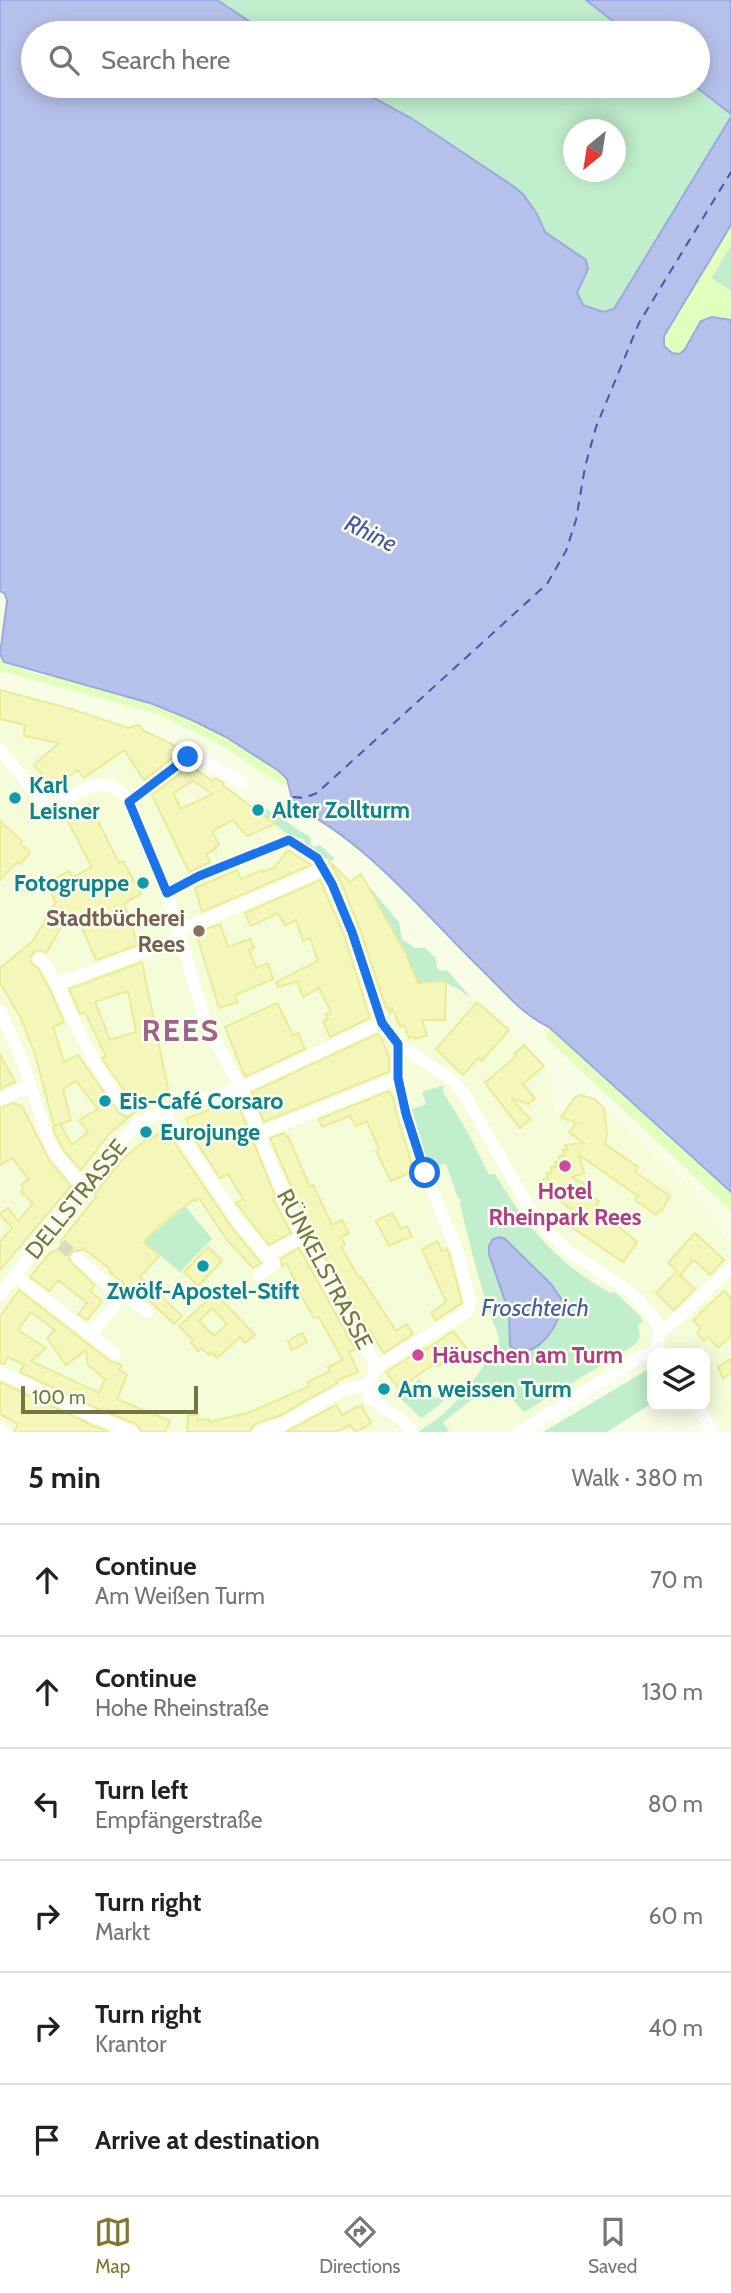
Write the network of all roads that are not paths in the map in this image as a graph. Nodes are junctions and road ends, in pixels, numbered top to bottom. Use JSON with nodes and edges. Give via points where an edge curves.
{"nodes":[{"id":1,"x":2,"y":757,"type":"edge"},
{"id":2,"x":240,"y":782,"type":"dead end"},
{"id":3,"x":129,"y":802,"type":"junction"},
{"id":4,"x":322,"y":870,"type":"junction"},
{"id":5,"x":167,"y":893,"type":"junction"},
{"id":6,"x":179,"y":933,"type":"junction"},
{"id":7,"x":39,"y":958,"type":"dead end"},
{"id":8,"x":57,"y":984,"type":"junction"},
{"id":9,"x":0,"y":1010,"type":"edge"},
{"id":10,"x":382,"y":1023,"type":"junction"},
{"id":11,"x":398,"y":1044,"type":"junction"},
{"id":12,"x":398,"y":1078,"type":"junction"},
{"id":13,"x":31,"y":1085,"type":"junction"},
{"id":14,"x":241,"y":1088,"type":"junction"},
{"id":15,"x":0,"y":1099,"type":"edge"},
{"id":16,"x":162,"y":1112,"type":"junction"},
{"id":17,"x":132,"y":1116,"type":"junction"},
{"id":18,"x":260,"y":1133,"type":"junction"},
{"id":19,"x":83,"y":1186,"type":"junction"},
{"id":20,"x":303,"y":1236,"type":"junction"},
{"id":21,"x":268,"y":1255,"type":"junction"},
{"id":22,"x":77,"y":1258,"type":"tunnel mouth"},
{"id":23,"x":731,"y":1268,"type":"edge"},
{"id":24,"x":259,"y":1275,"type":"dead end"},
{"id":25,"x":15,"y":1276,"type":"junction"},
{"id":26,"x":0,"y":1294,"type":"edge"},
{"id":27,"x":122,"y":1296,"type":"junction"},
{"id":28,"x":148,"y":1312,"type":"dead end"},
{"id":29,"x":660,"y":1331,"type":"junction"},
{"id":30,"x":92,"y":1335,"type":"junction"},
{"id":31,"x":658,"y":1348,"type":"edge"},
{"id":32,"x":115,"y":1354,"type":"dead end"},
{"id":33,"x":647,"y":1354,"type":"edge"},
{"id":34,"x":377,"y":1367,"type":"junction"},
{"id":35,"x":0,"y":1372,"type":"edge"},
{"id":36,"x":369,"y":1385,"type":"junction"},
{"id":37,"x":699,"y":1411,"type":"edge"},
{"id":38,"x":410,"y":1431,"type":"edge"},
{"id":39,"x":133,"y":1432,"type":"edge"},
{"id":40,"x":258,"y":1432,"type":"edge"},
{"id":41,"x":519,"y":1432,"type":"edge"},
{"id":42,"x":713,"y":1432,"type":"edge"}],
"edges":[{"from":1,"to":3,"type":"street","via":[[50,807],[96,785],[112,785]]},
{"from":2,"to":3,"type":"street","via":[[194,755]]},
{"from":3,"to":5,"type":"street","name":"RÜNKELSTRASSE"},
{"from":4,"to":5,"type":"street","via":[[317,858],[289,840]]},
{"from":4,"to":6,"type":"street"},
{"from":4,"to":10,"type":"street","via":[[352,932]]},
{"from":5,"to":6,"type":"street","name":"RÜNKELSTRASSE"},
{"from":6,"to":8,"type":"street"},
{"from":6,"to":14,"type":"street","name":"RÜNKELSTRASSE","via":[[207,1027]]},
{"from":7,"to":8,"type":"street"},
{"from":8,"to":17,"type":"street","via":[[93,1062]]},
{"from":9,"to":13,"type":"street"},
{"from":10,"to":11,"type":"street"},
{"from":10,"to":14,"type":"street","name":"DELLSTRASSE"},
{"from":11,"to":12,"type":"street"},
{"from":11,"to":29,"type":"street","via":[[454,1080],[548,1232],[632,1293]]},
{"from":12,"to":18,"type":"street"},
{"from":12,"to":34,"type":"street","via":[[425,1173],[457,1250],[471,1304],[468,1311]]},
{"from":13,"to":15,"type":"street"},
{"from":13,"to":19,"type":"street","via":[[47,1137]]},
{"from":14,"to":16,"type":"street","name":"DELLSTRASSE"},
{"from":14,"to":18,"type":"street","name":"RÜNKELSTRASSE"},
{"from":16,"to":17,"type":"street","name":"DELLSTRASSE"},
{"from":16,"to":21,"type":"street","via":[[239,1223]]},
{"from":17,"to":19,"type":"street","name":"DELLSTRASSE"},
{"from":18,"to":20,"type":"street","name":"RÜNKELSTRASSE"},
{"from":19,"to":25,"type":"street","name":"DELLSTRASSE"},
{"from":20,"to":21,"type":"street"},
{"from":20,"to":34,"type":"street","name":"RÜNKELSTRASSE"},
{"from":21,"to":24,"type":"street","via":[[274,1264]]},
{"from":22,"to":27,"type":"street"},
{"from":23,"to":29,"type":"street"},
{"from":25,"to":26,"type":"street","name":"DELLSTRASSE"},
{"from":25,"to":30,"type":"street"},
{"from":27,"to":28,"type":"street"},
{"from":27,"to":30,"type":"street"},
{"from":29,"to":31,"type":"street"},
{"from":30,"to":32,"type":"street"},
{"from":33,"to":41,"type":"street"},
{"from":34,"to":36,"type":"street","name":"RÜNKELSTRASSE"},
{"from":35,"to":39,"type":"street"},
{"from":36,"to":38,"type":"street","name":"RÜNKELSTRASSE","via":[[369,1396],[377,1405],[400,1416]]},
{"from":36,"to":40,"type":"street","via":[[342,1390],[285,1423]]},
{"from":37,"to":42,"type":"street"}]}
